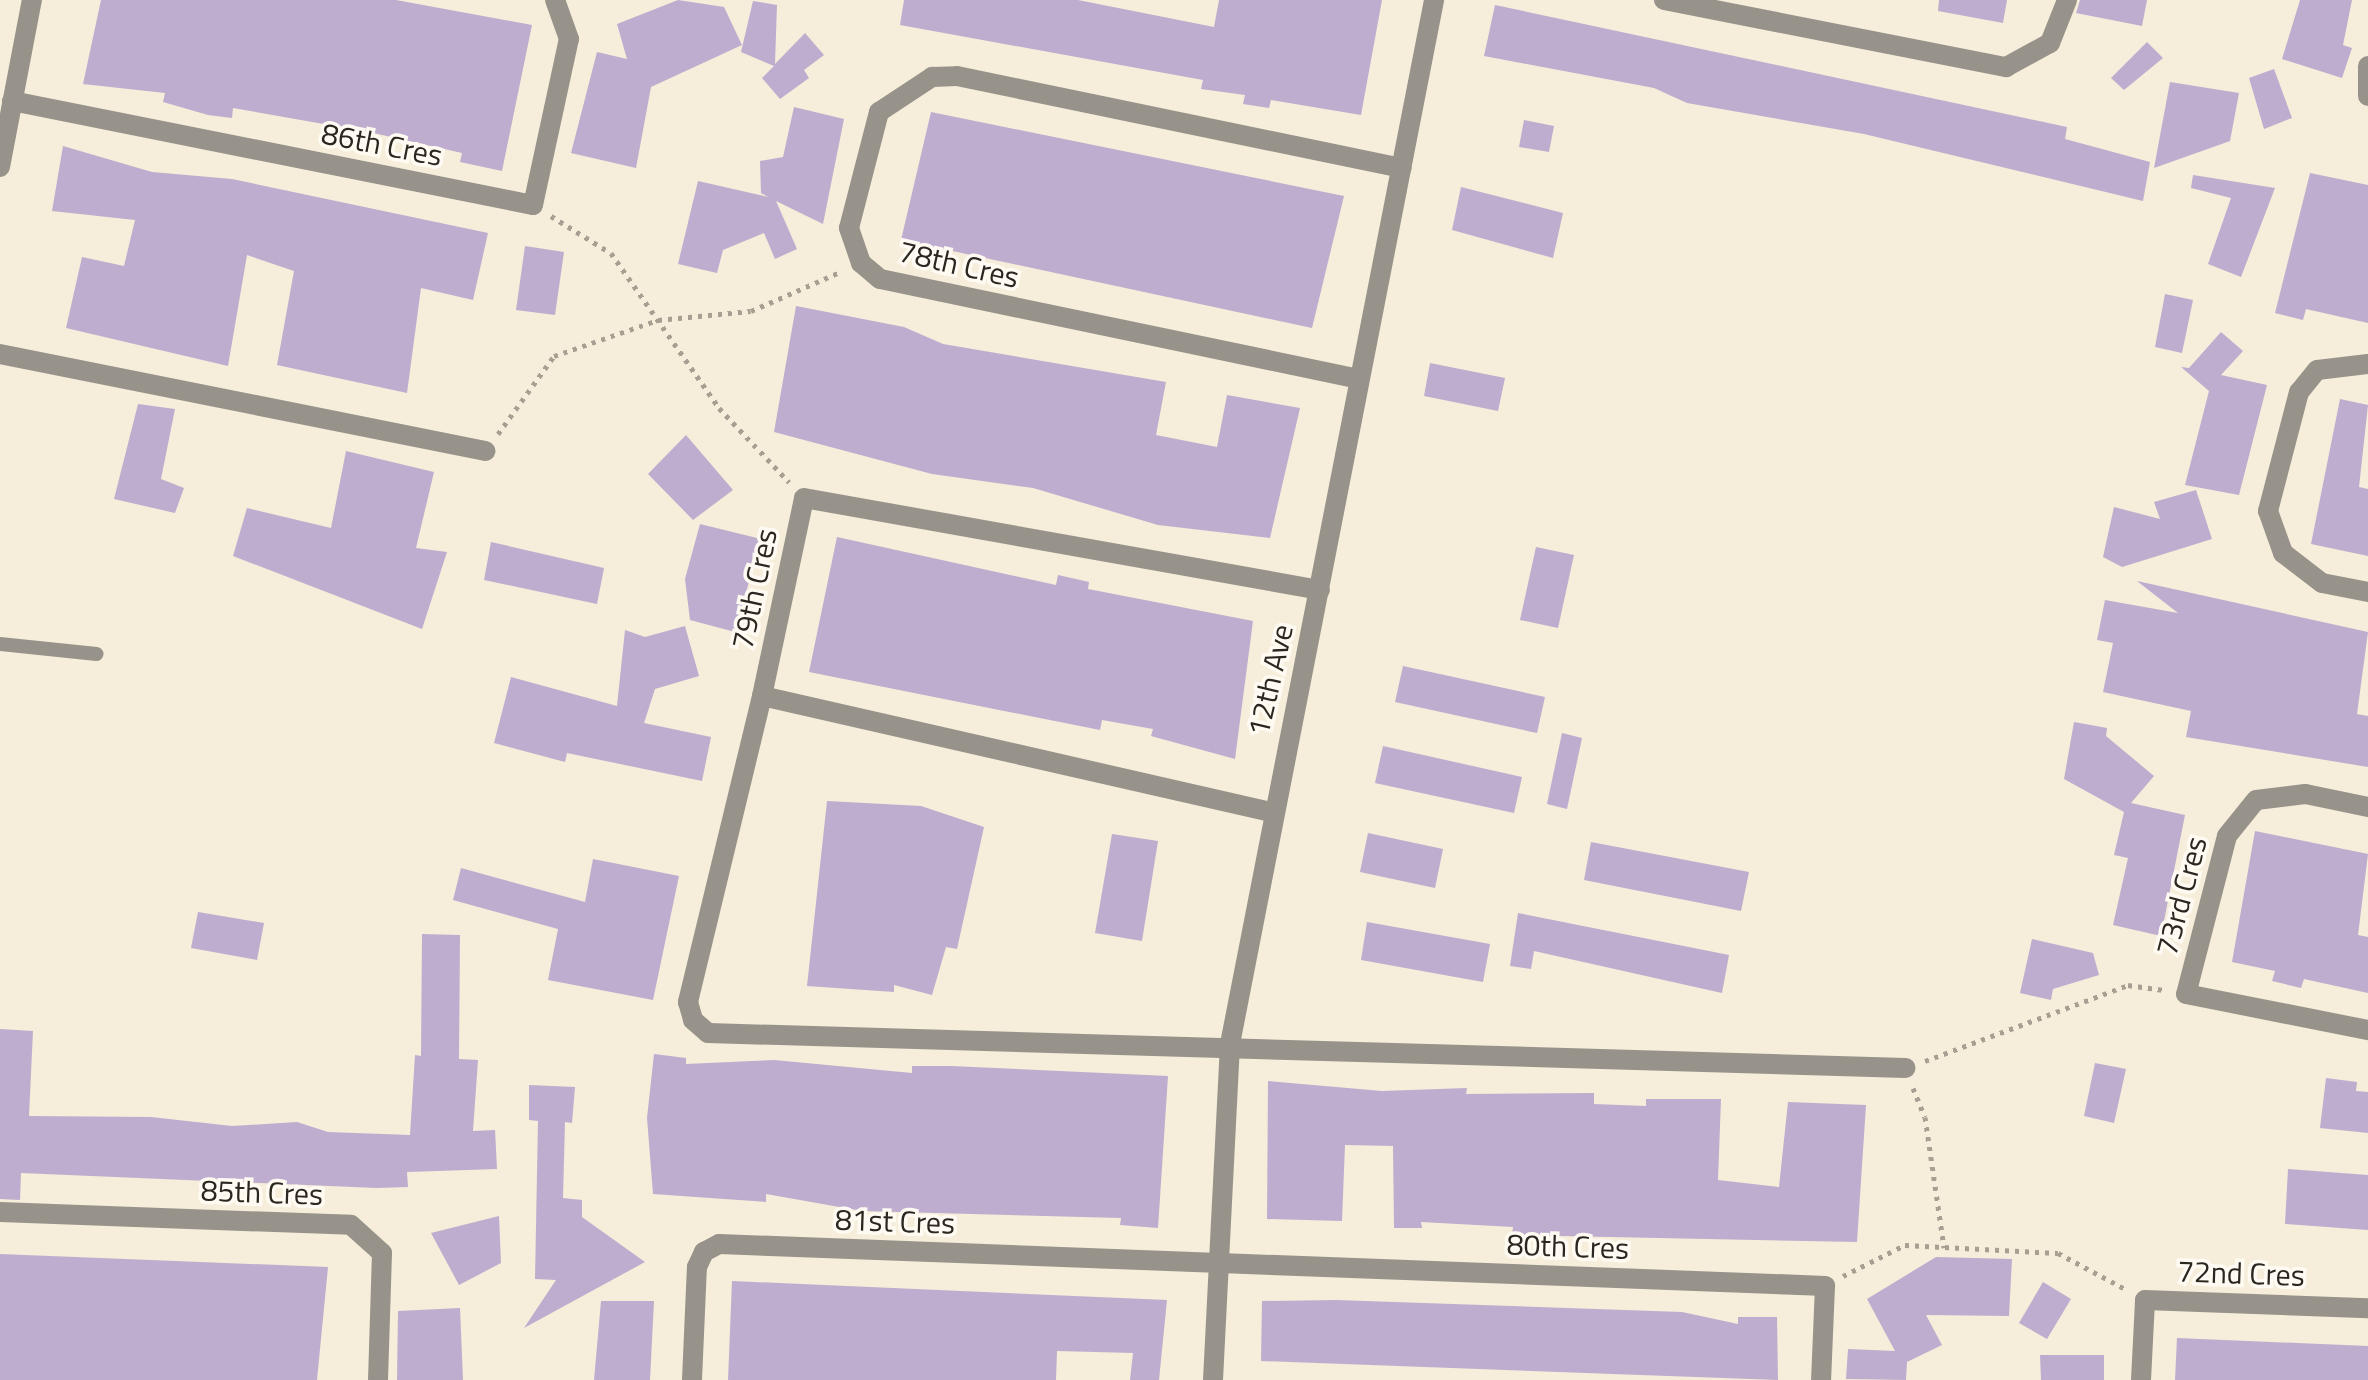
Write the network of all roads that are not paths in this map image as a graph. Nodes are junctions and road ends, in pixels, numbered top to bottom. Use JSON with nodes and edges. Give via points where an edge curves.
{"nodes":[{"id":1,"x":32,"y":0,"type":"edge"},
{"id":2,"x":555,"y":0,"type":"edge"},
{"id":3,"x":1434,"y":0,"type":"edge"},
{"id":4,"x":1664,"y":0,"type":"edge"},
{"id":5,"x":2067,"y":0,"type":"edge"},
{"id":6,"x":2368,"y":66,"type":"edge"},
{"id":7,"x":2368,"y":96,"type":"edge"},
{"id":8,"x":12,"y":101,"type":"junction"},
{"id":9,"x":0,"y":167,"type":"edge"},
{"id":10,"x":1402,"y":168,"type":"junction"},
{"id":11,"x":0,"y":354,"type":"edge"},
{"id":12,"x":2368,"y":364,"type":"edge"},
{"id":13,"x":1359,"y":379,"type":"junction"},
{"id":14,"x":485,"y":451,"type":"road end"},
{"id":15,"x":1320,"y":590,"type":"junction"},
{"id":16,"x":2368,"y":592,"type":"edge"},
{"id":17,"x":0,"y":644,"type":"edge"},
{"id":18,"x":96,"y":654,"type":"dead end"},
{"id":19,"x":762,"y":696,"type":"junction"},
{"id":20,"x":2368,"y":807,"type":"edge"},
{"id":21,"x":1271,"y":812,"type":"junction"},
{"id":22,"x":2368,"y":1030,"type":"edge"},
{"id":23,"x":1230,"y":1044,"type":"junction"},
{"id":24,"x":1905,"y":1068,"type":"road end"},
{"id":25,"x":0,"y":1212,"type":"edge"},
{"id":26,"x":1216,"y":1263,"type":"junction"},
{"id":27,"x":2368,"y":1308,"type":"edge"},
{"id":28,"x":378,"y":1380,"type":"edge"},
{"id":29,"x":692,"y":1380,"type":"edge"},
{"id":30,"x":1213,"y":1380,"type":"edge"},
{"id":31,"x":1821,"y":1380,"type":"edge"},
{"id":32,"x":2141,"y":1380,"type":"edge"}],
"edges":[{"from":1,"to":8,"type":"street"},
{"from":2,"to":8,"type":"street","name":"86th Cres","via":[[569,39],[533,205]]},
{"from":3,"to":10,"type":"street","name":"12th Ave"},
{"from":4,"to":5,"type":"street","via":[[2006,67],[2050,43]]},
{"from":6,"to":7,"type":"street"},
{"from":8,"to":9,"type":"street"},
{"from":10,"to":13,"type":"street","name":"12th Ave"},
{"from":10,"to":13,"type":"street","name":"78th Cres","via":[[957,76],[932,77],[879,112],[849,228],[861,263],[880,279]]},
{"from":11,"to":14,"type":"street"},
{"from":12,"to":16,"type":"street","via":[[2317,370],[2299,392],[2268,511],[2283,553],[2322,583]]},
{"from":13,"to":15,"type":"street","name":"12th Ave"},
{"from":15,"to":19,"type":"street","name":"79th Cres","via":[[804,498]]},
{"from":15,"to":21,"type":"street","name":"12th Ave"},
{"from":17,"to":18,"type":"lane"},
{"from":19,"to":21,"type":"street","name":"79th Cres"},
{"from":19,"to":23,"type":"street","via":[[688,1002],[693,1020],[708,1033]]},
{"from":20,"to":22,"type":"street","name":"73rd Cres","via":[[2305,794],[2256,800],[2227,836],[2186,994]]},
{"from":21,"to":23,"type":"street","name":"12th Ave"},
{"from":23,"to":24,"type":"street"},
{"from":23,"to":26,"type":"street","name":"12th Ave"},
{"from":25,"to":28,"type":"street","name":"85th Cres","via":[[351,1225],[382,1253]]},
{"from":26,"to":29,"type":"street","name":"81st Cres","via":[[719,1244],[704,1252],[697,1267]]},
{"from":26,"to":30,"type":"street","name":"12th Ave"},
{"from":26,"to":31,"type":"street","name":"80th Cres","via":[[1825,1286]]},
{"from":27,"to":32,"type":"street","name":"72nd Cres","via":[[2145,1300]]}]}
